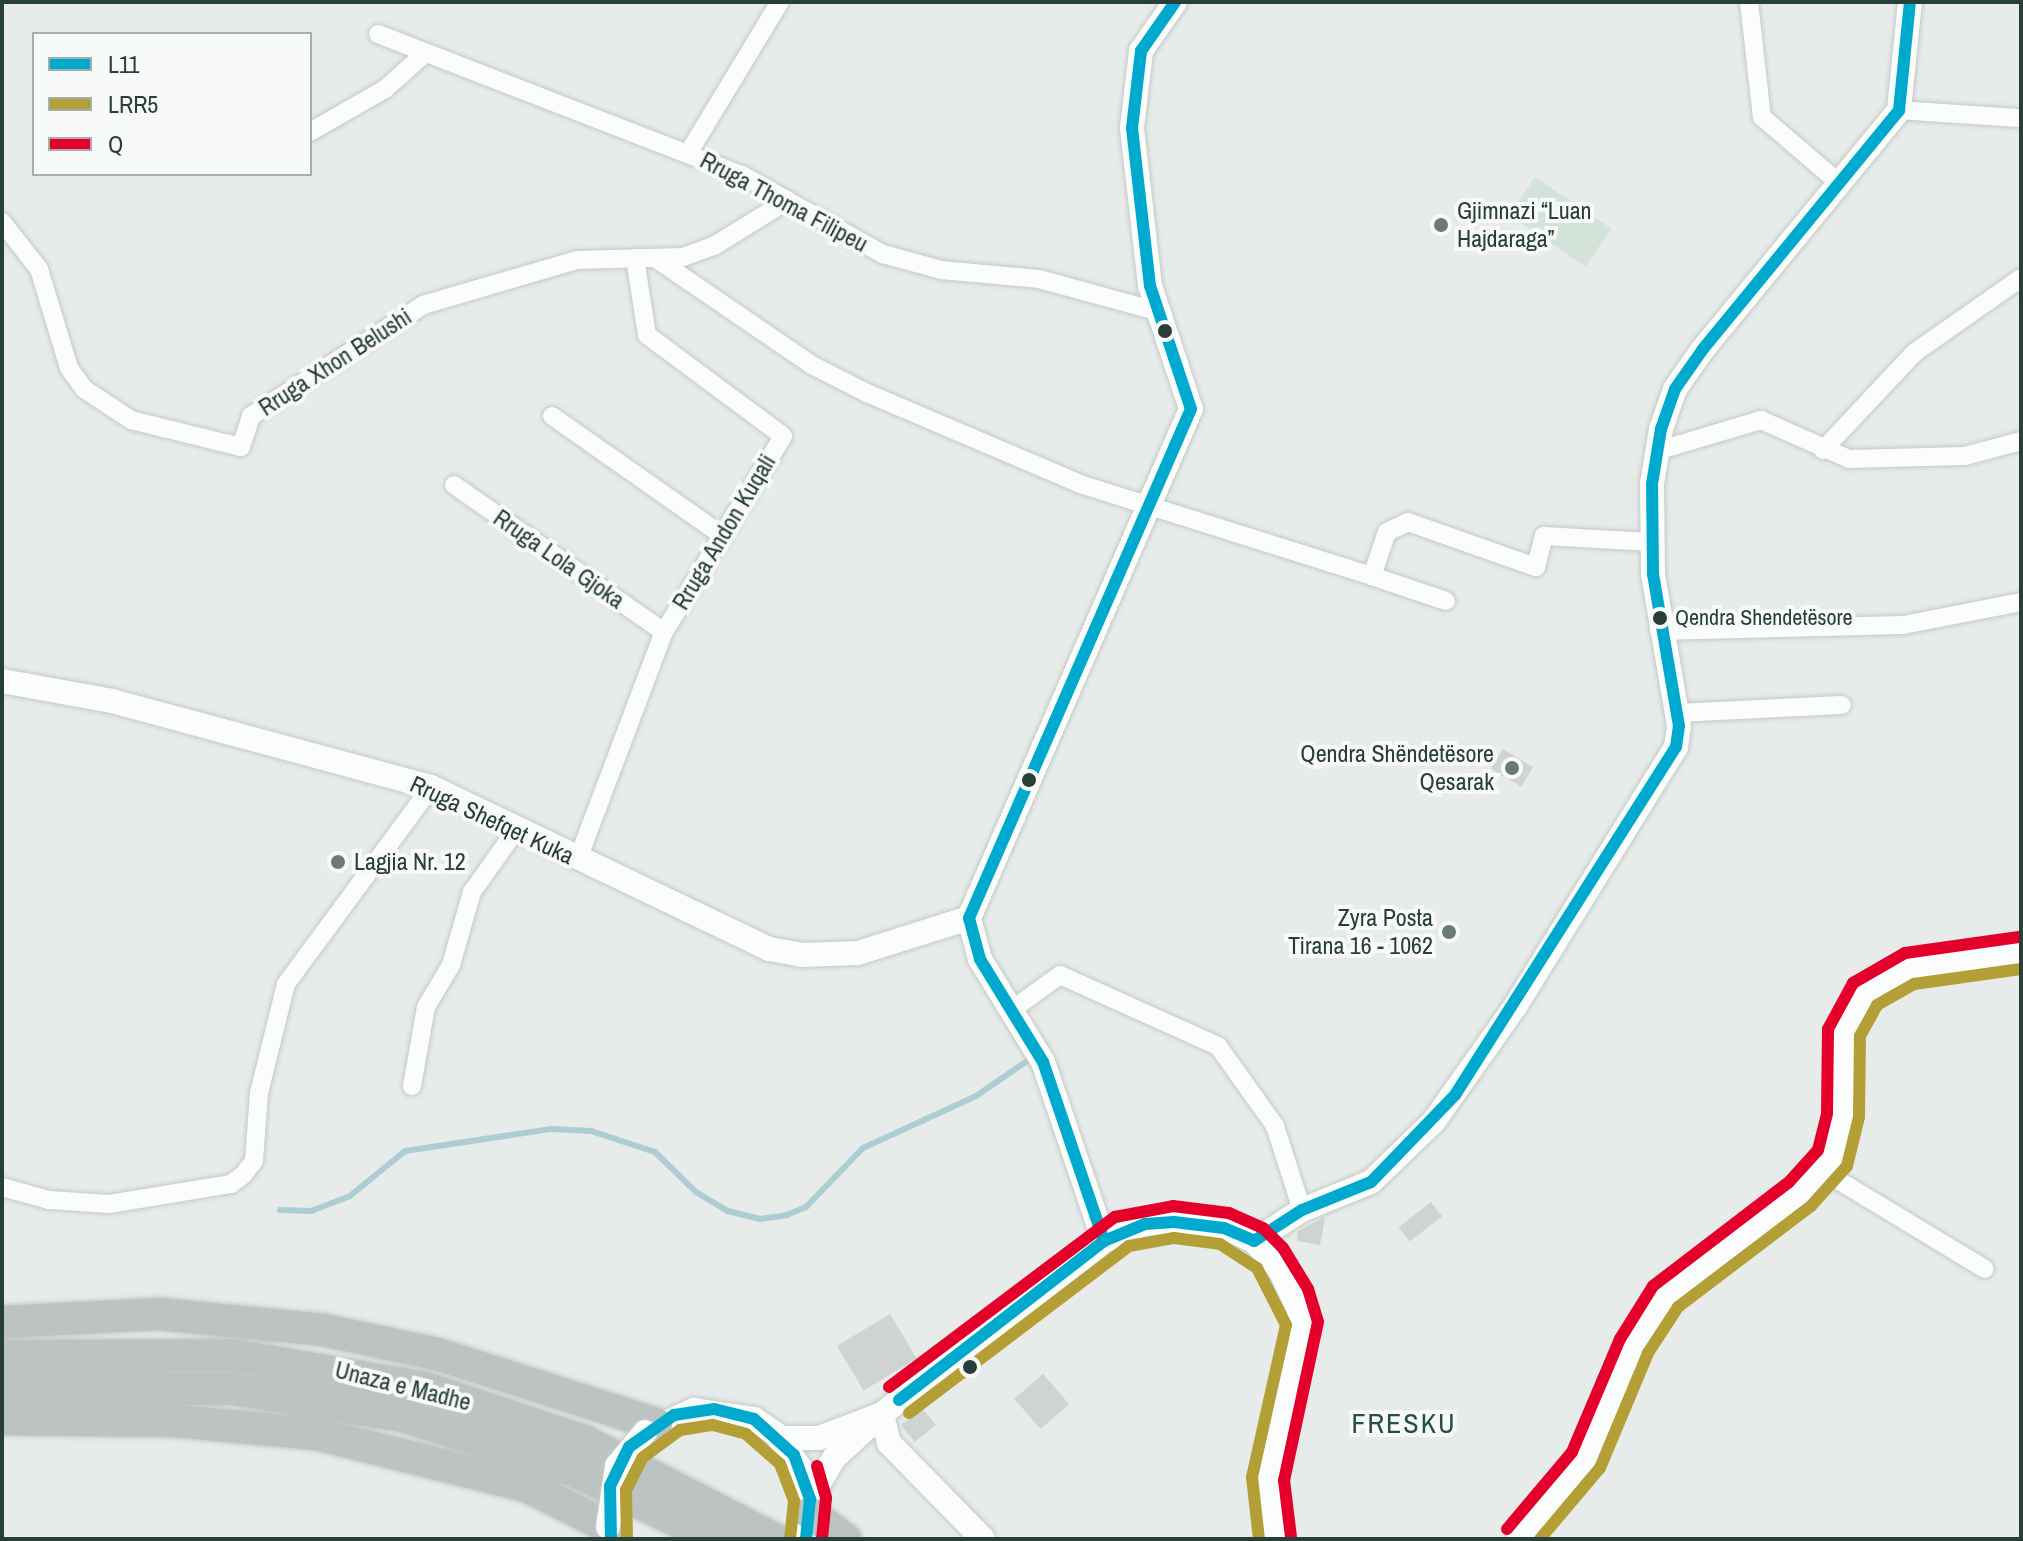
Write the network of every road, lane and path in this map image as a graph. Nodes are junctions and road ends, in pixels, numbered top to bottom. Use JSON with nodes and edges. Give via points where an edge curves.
{"nodes":[{"id":1,"x":780,"y":2,"type":"edge"},
{"id":2,"x":1175,"y":2,"type":"edge"},
{"id":3,"x":1749,"y":2,"type":"edge"},
{"id":4,"x":1906,"y":9,"type":"edge"},
{"id":5,"x":378,"y":34,"type":"dead end"},
{"id":6,"x":422,"y":56,"type":"junction"},
{"id":7,"x":1899,"y":110,"type":"junction"},
{"id":8,"x":2021,"y":118,"type":"edge"},
{"id":9,"x":312,"y":131,"type":"edge"},
{"id":10,"x":689,"y":152,"type":"junction"},
{"id":11,"x":1839,"y":183,"type":"junction"},
{"id":12,"x":788,"y":200,"type":"junction"},
{"id":13,"x":2,"y":222,"type":"edge"},
{"id":14,"x":635,"y":258,"type":"junction"},
{"id":15,"x":658,"y":260,"type":"junction"},
{"id":16,"x":2021,"y":278,"type":"edge"},
{"id":17,"x":1156,"y":311,"type":"junction"},
{"id":18,"x":552,"y":416,"type":"dead end"},
{"id":19,"x":2021,"y":441,"type":"edge"},
{"id":20,"x":1823,"y":450,"type":"junction"},
{"id":21,"x":1657,"y":451,"type":"junction"},
{"id":22,"x":454,"y":485,"type":"dead end"},
{"id":23,"x":1148,"y":507,"type":"junction"},
{"id":24,"x":719,"y":533,"type":"junction"},
{"id":25,"x":1652,"y":542,"type":"junction"},
{"id":26,"x":1372,"y":576,"type":"junction"},
{"id":27,"x":1446,"y":601,"type":"dead end"},
{"id":28,"x":2021,"y":602,"type":"edge"},
{"id":29,"x":1659,"y":631,"type":"junction"},
{"id":30,"x":664,"y":632,"type":"junction"},
{"id":31,"x":2,"y":681,"type":"edge"},
{"id":32,"x":1842,"y":705,"type":"dead end"},
{"id":33,"x":1676,"y":713,"type":"junction"},
{"id":34,"x":431,"y":787,"type":"junction"},
{"id":35,"x":518,"y":827,"type":"junction"},
{"id":36,"x":578,"y":859,"type":"junction"},
{"id":37,"x":969,"y":918,"type":"junction"},
{"id":38,"x":2021,"y":953,"type":"edge"},
{"id":39,"x":1013,"y":1009,"type":"junction"},
{"id":40,"x":412,"y":1086,"type":"dead end"},
{"id":41,"x":1823,"y":1171,"type":"junction"},
{"id":42,"x":2,"y":1187,"type":"edge"},
{"id":43,"x":1302,"y":1210,"type":"junction"},
{"id":44,"x":1104,"y":1241,"type":"junction"},
{"id":45,"x":1254,"y":1241,"type":"junction"},
{"id":46,"x":1985,"y":1269,"type":"dead end"},
{"id":47,"x":2,"y":1322,"type":"edge"},
{"id":48,"x":2,"y":1356,"type":"edge"},
{"id":49,"x":2,"y":1388,"type":"edge"},
{"id":50,"x":891,"y":1407,"type":"junction"},
{"id":51,"x":2,"y":1419,"type":"edge"},
{"id":52,"x":650,"y":1428,"type":"junction"},
{"id":53,"x":780,"y":1438,"type":"junction"},
{"id":54,"x":809,"y":1518,"type":"edge"},
{"id":55,"x":610,"y":1533,"type":"edge"},
{"id":56,"x":714,"y":1539,"type":"edge"},
{"id":57,"x":774,"y":1539,"type":"edge"},
{"id":58,"x":845,"y":1539,"type":"edge"},
{"id":59,"x":983,"y":1539,"type":"edge"},
{"id":60,"x":1275,"y":1539,"type":"edge"},
{"id":61,"x":1519,"y":1539,"type":"edge"}],
"edges":[{"from":1,"to":10,"type":"street"},
{"from":2,"to":17,"type":"street","via":[[1148,34],[1131,93],[1141,224]]},
{"from":3,"to":11,"type":"street","via":[[1762,117]]},
{"from":4,"to":7,"type":"street"},
{"from":5,"to":6,"type":"street","name":"Rruga Thoma Filipeu"},
{"from":6,"to":9,"type":"street","via":[[385,89]]},
{"from":6,"to":10,"type":"street","name":"Rruga Thoma Filipeu"},
{"from":7,"to":8,"type":"street"},
{"from":7,"to":11,"type":"street"},
{"from":10,"to":12,"type":"street","name":"Rruga Thoma Filipeu"},
{"from":11,"to":21,"type":"street","via":[[1675,389]]},
{"from":12,"to":15,"type":"street","name":"Rruga Xhon Belushi","via":[[714,246]]},
{"from":12,"to":17,"type":"street","name":"Rruga Thoma Filipeu","via":[[883,254],[911,263],[1039,279]]},
{"from":13,"to":14,"type":"street","name":"Rruga Xhon Belushi","via":[[39,269],[69,368],[84,389],[131,420],[241,447],[251,416],[423,305],[577,260]]},
{"from":14,"to":15,"type":"street","name":"Rruga Xhon Belushi"},
{"from":14,"to":24,"type":"street","name":"Rruga Andon Kuqali","via":[[647,335],[783,436]]},
{"from":15,"to":23,"type":"street","via":[[812,365],[1067,478]]},
{"from":16,"to":20,"type":"street","via":[[1914,353]]},
{"from":17,"to":23,"type":"street","via":[[1191,409]]},
{"from":18,"to":24,"type":"street"},
{"from":19,"to":20,"type":"street","via":[[1965,456],[1924,458],[1849,459]]},
{"from":20,"to":21,"type":"street","via":[[1761,420]]},
{"from":21,"to":25,"type":"street"},
{"from":22,"to":30,"type":"street","name":"Rruga Lola Gjoka"},
{"from":23,"to":26,"type":"street"},
{"from":23,"to":37,"type":"street"},
{"from":24,"to":30,"type":"street","name":"Rruga Andon Kuqali"},
{"from":25,"to":26,"type":"street","via":[[1544,536],[1536,567],[1408,522],[1387,532]]},
{"from":25,"to":29,"type":"street"},
{"from":26,"to":27,"type":"street"},
{"from":28,"to":29,"type":"street","via":[[1903,625]]},
{"from":29,"to":33,"type":"street"},
{"from":30,"to":36,"type":"street","name":"Rruga Andon Kuqali"},
{"from":31,"to":34,"type":"street","name":"Rruga Shefqet Kuka","via":[[112,701]]},
{"from":32,"to":33,"type":"street"},
{"from":33,"to":43,"type":"street","via":[[1676,747],[1455,1095],[1371,1182]]},
{"from":34,"to":35,"type":"street","name":"Rruga Shefqet Kuka"},
{"from":34,"to":42,"type":"street","via":[[298,963],[277,1006],[259,1093],[254,1161],[231,1184],[78,1204]]},
{"from":35,"to":36,"type":"street","name":"Rruga Shefqet Kuka"},
{"from":35,"to":40,"type":"street","via":[[472,892],[451,965],[426,1007]]},
{"from":36,"to":37,"type":"street","name":"Rruga Shefqet Kuka","via":[[724,932],[802,955],[858,953]]},
{"from":37,"to":39,"type":"street","via":[[980,959]]},
{"from":38,"to":41,"type":"street","via":[[1909,969],[1865,993],[1844,1032],[1841,1130]]},
{"from":39,"to":43,"type":"street","via":[[1060,975],[1218,1046],[1275,1126]]},
{"from":39,"to":44,"type":"street","via":[[1043,1062]]},
{"from":41,"to":46,"type":"street"},
{"from":41,"to":61,"type":"street","via":[[1666,1296],[1634,1346],[1586,1460]]},
{"from":43,"to":45,"type":"street"},
{"from":44,"to":45,"type":"street","via":[[1145,1224],[1174,1222],[1224,1228]]},
{"from":44,"to":50,"type":"street"},
{"from":45,"to":60,"type":"street","via":[[1280,1270],[1302,1325],[1268,1479]]},
{"from":47,"to":52,"type":"highway","via":[[158,1314],[323,1330],[437,1354]]},
{"from":48,"to":57,"type":"highway","name":"Unaza e Madhe","via":[[232,1355],[425,1388],[586,1442]]},
{"from":49,"to":56,"type":"highway","via":[[233,1389],[403,1416],[575,1471]]},
{"from":50,"to":53,"type":"street","via":[[819,1438]]},
{"from":50,"to":54,"type":"street","via":[[834,1458]]},
{"from":50,"to":59,"type":"street","via":[[889,1443]]},
{"from":51,"to":55,"type":"highway","via":[[175,1421],[317,1434],[527,1486]]},
{"from":52,"to":53,"type":"street","via":[[714,1409],[754,1419]]},
{"from":52,"to":55,"type":"street","bridge":true,"via":[[617,1466]]},
{"from":53,"to":54,"type":"street","via":[[802,1470]]},
{"from":54,"to":58,"type":"highway"}]}
